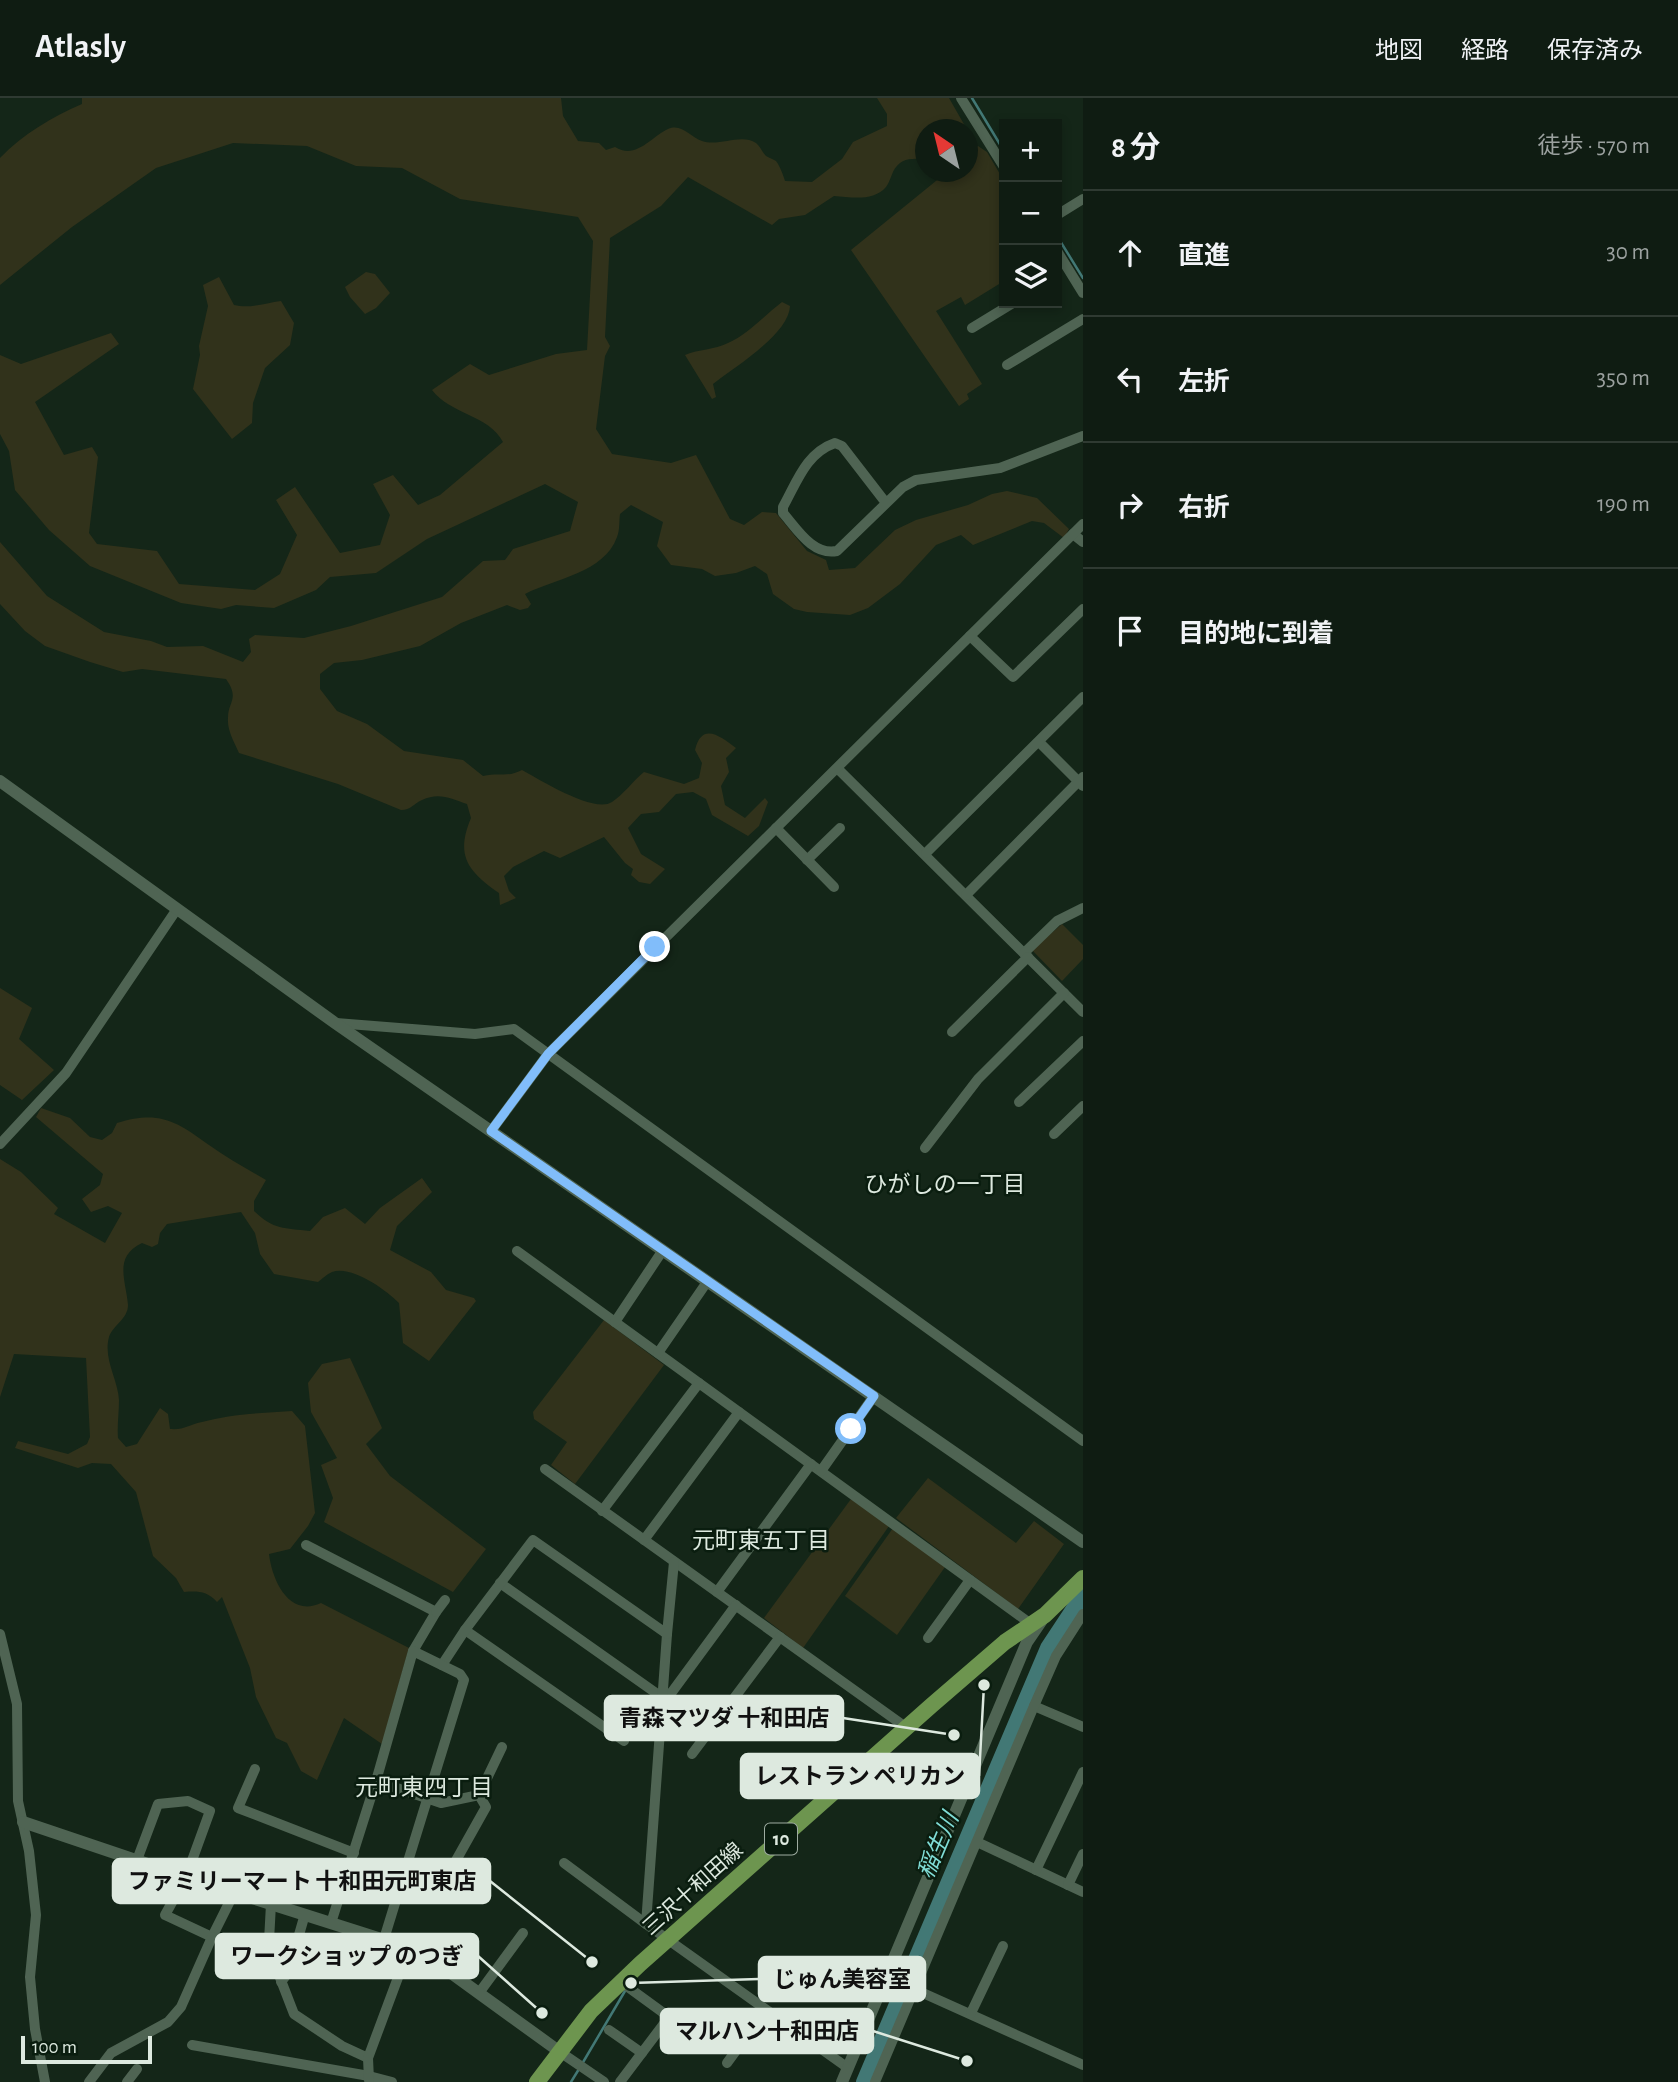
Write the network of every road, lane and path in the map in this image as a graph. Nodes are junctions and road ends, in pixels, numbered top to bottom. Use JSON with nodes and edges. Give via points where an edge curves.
{"nodes":[{"id":1,"x":961,"y":98,"type":"edge"},
{"id":2,"x":999,"y":159,"type":"edge"},
{"id":3,"x":1081,"y":204,"type":"edge"},
{"id":4,"x":1062,"y":213,"type":"edge"},
{"id":5,"x":1062,"y":259,"type":"edge"},
{"id":6,"x":1068,"y":269,"type":"junction"},
{"id":7,"x":1062,"y":273,"type":"edge"},
{"id":8,"x":1083,"y":293,"type":"edge"},
{"id":9,"x":1005,"y":308,"type":"edge"},
{"id":10,"x":1083,"y":319,"type":"edge"},
{"id":11,"x":972,"y":328,"type":"dead end"},
{"id":12,"x":1007,"y":365,"type":"dead end"},
{"id":13,"x":1083,"y":436,"type":"edge"},
{"id":14,"x":886,"y":503,"type":"junction"},
{"id":15,"x":1083,"y":524,"type":"edge"},
{"id":16,"x":1073,"y":534,"type":"junction"},
{"id":17,"x":1083,"y":542,"type":"edge"},
{"id":18,"x":1083,"y":608,"type":"edge"},
{"id":19,"x":970,"y":636,"type":"junction"},
{"id":20,"x":1083,"y":697,"type":"edge"},
{"id":21,"x":1039,"y":742,"type":"junction"},
{"id":22,"x":838,"y":769,"type":"junction"},
{"id":23,"x":0,"y":781,"type":"edge"},
{"id":24,"x":1082,"y":782,"type":"edge"},
{"id":25,"x":776,"y":828,"type":"junction"},
{"id":26,"x":840,"y":828,"type":"dead end"},
{"id":27,"x":926,"y":853,"type":"junction"},
{"id":28,"x":807,"y":860,"type":"junction"},
{"id":29,"x":834,"y":887,"type":"dead end"},
{"id":30,"x":967,"y":895,"type":"junction"},
{"id":31,"x":1083,"y":908,"type":"edge"},
{"id":32,"x":177,"y":909,"type":"junction"},
{"id":33,"x":1026,"y":955,"type":"junction"},
{"id":34,"x":1064,"y":993,"type":"junction"},
{"id":35,"x":1083,"y":1012,"type":"edge"},
{"id":36,"x":335,"y":1023,"type":"junction"},
{"id":37,"x":952,"y":1032,"type":"dead end"},
{"id":38,"x":1083,"y":1041,"type":"edge"},
{"id":39,"x":548,"y":1054,"type":"junction"},
{"id":40,"x":1019,"y":1102,"type":"dead end"},
{"id":41,"x":1083,"y":1106,"type":"edge"},
{"id":42,"x":491,"y":1131,"type":"junction"},
{"id":43,"x":1055,"y":1134,"type":"dead end"},
{"id":44,"x":0,"y":1144,"type":"edge"},
{"id":45,"x":925,"y":1148,"type":"dead end"},
{"id":46,"x":663,"y":1250,"type":"junction"},
{"id":47,"x":517,"y":1251,"type":"dead end"},
{"id":48,"x":707,"y":1282,"type":"junction"},
{"id":49,"x":615,"y":1322,"type":"junction"},
{"id":50,"x":658,"y":1353,"type":"junction"},
{"id":51,"x":699,"y":1383,"type":"junction"},
{"id":52,"x":874,"y":1396,"type":"junction"},
{"id":53,"x":739,"y":1412,"type":"junction"},
{"id":54,"x":1083,"y":1441,"type":"edge"},
{"id":55,"x":811,"y":1464,"type":"junction"},
{"id":56,"x":545,"y":1469,"type":"dead end"},
{"id":57,"x":821,"y":1471,"type":"junction"},
{"id":58,"x":602,"y":1511,"type":"junction"},
{"id":59,"x":644,"y":1540,"type":"junction"},
{"id":60,"x":1083,"y":1542,"type":"edge"},
{"id":61,"x":306,"y":1545,"type":"dead end"},
{"id":62,"x":674,"y":1562,"type":"junction"},
{"id":63,"x":1083,"y":1578,"type":"edge"},
{"id":64,"x":970,"y":1580,"type":"junction"},
{"id":65,"x":500,"y":1583,"type":"junction"},
{"id":66,"x":717,"y":1592,"type":"junction"},
{"id":67,"x":445,"y":1600,"type":"dead end"},
{"id":68,"x":736,"y":1605,"type":"junction"},
{"id":69,"x":436,"y":1612,"type":"junction"},
{"id":70,"x":1083,"y":1614,"type":"edge"},
{"id":71,"x":1045,"y":1615,"type":"junction"},
{"id":72,"x":1031,"y":1624,"type":"junction"},
{"id":73,"x":465,"y":1630,"type":"junction"},
{"id":74,"x":667,"y":1634,"type":"junction"},
{"id":75,"x":780,"y":1637,"type":"junction"},
{"id":76,"x":928,"y":1637,"type":"dead end"},
{"id":77,"x":1,"y":1639,"type":"edge"},
{"id":78,"x":413,"y":1651,"type":"junction"},
{"id":79,"x":442,"y":1665,"type":"junction"},
{"id":80,"x":663,"y":1698,"type":"junction"},
{"id":81,"x":1034,"y":1706,"type":"junction"},
{"id":82,"x":1083,"y":1727,"type":"edge"},
{"id":83,"x":906,"y":1728,"type":"junction"},
{"id":84,"x":624,"y":1741,"type":"dead end"},
{"id":85,"x":502,"y":1746,"type":"dead end"},
{"id":86,"x":692,"y":1754,"type":"dead end"},
{"id":87,"x":254,"y":1769,"type":"dead end"},
{"id":88,"x":1083,"y":1772,"type":"edge"},
{"id":89,"x":376,"y":1781,"type":"junction"},
{"id":90,"x":479,"y":1795,"type":"junction"},
{"id":91,"x":427,"y":1798,"type":"junction"},
{"id":92,"x":23,"y":1822,"type":"junction"},
{"id":93,"x":977,"y":1842,"type":"junction"},
{"id":94,"x":354,"y":1853,"type":"junction"},
{"id":95,"x":1083,"y":1854,"type":"edge"},
{"id":96,"x":137,"y":1860,"type":"junction"},
{"id":97,"x":564,"y":1863,"type":"dead end"},
{"id":98,"x":454,"y":1864,"type":"dead end"},
{"id":99,"x":1036,"y":1870,"type":"junction"},
{"id":100,"x":186,"y":1878,"type":"junction"},
{"id":101,"x":1068,"y":1885,"type":"junction"},
{"id":102,"x":1083,"y":1892,"type":"edge"},
{"id":103,"x":234,"y":1893,"type":"junction"},
{"id":104,"x":271,"y":1904,"type":"junction"},
{"id":105,"x":305,"y":1914,"type":"junction"},
{"id":106,"x":331,"y":1923,"type":"junction"},
{"id":107,"x":646,"y":1924,"type":"junction"},
{"id":108,"x":523,"y":1933,"type":"dead end"},
{"id":109,"x":212,"y":1937,"type":"junction"},
{"id":110,"x":384,"y":1939,"type":"junction"},
{"id":111,"x":668,"y":1940,"type":"junction"},
{"id":112,"x":1003,"y":1946,"type":"dead end"},
{"id":113,"x":409,"y":1948,"type":"junction"},
{"id":114,"x":281,"y":1982,"type":"junction"},
{"id":115,"x":621,"y":1982,"type":"junction"},
{"id":116,"x":914,"y":1989,"type":"junction"},
{"id":117,"x":479,"y":1993,"type":"junction"},
{"id":118,"x":765,"y":2011,"type":"junction"},
{"id":119,"x":971,"y":2013,"type":"junction"},
{"id":120,"x":609,"y":2030,"type":"dead end"},
{"id":121,"x":192,"y":2045,"type":"dead end"},
{"id":122,"x":559,"y":2052,"type":"junction"},
{"id":123,"x":642,"y":2053,"type":"junction"},
{"id":124,"x":368,"y":2058,"type":"junction"},
{"id":125,"x":727,"y":2063,"type":"dead end"},
{"id":126,"x":1083,"y":2065,"type":"edge"},
{"id":127,"x":848,"y":2068,"type":"junction"},
{"id":128,"x":137,"y":2069,"type":"dead end"},
{"id":129,"x":369,"y":2079,"type":"edge"},
{"id":130,"x":45,"y":2082,"type":"edge"},
{"id":131,"x":89,"y":2082,"type":"edge"},
{"id":132,"x":127,"y":2082,"type":"edge"},
{"id":133,"x":392,"y":2082,"type":"edge"},
{"id":134,"x":537,"y":2082,"type":"edge"},
{"id":135,"x":604,"y":2082,"type":"edge"},
{"id":136,"x":620,"y":2082,"type":"edge"},
{"id":137,"x":842,"y":2082,"type":"edge"},
{"id":138,"x":875,"y":2082,"type":"edge"}],
"edges":[{"from":1,"to":2,"type":"street"},
{"from":3,"to":4,"type":"street"},
{"from":5,"to":6,"type":"street"},
{"from":6,"to":7,"type":"street"},
{"from":6,"to":8,"type":"street"},
{"from":9,"to":11,"type":"street"},
{"from":10,"to":12,"type":"street"},
{"from":13,"to":14,"type":"street","via":[[1000,468],[916,480]]},
{"from":14,"to":14,"type":"street","via":[[837,551],[830,552],[808,542],[783,513],[806,463],[835,443]]},
{"from":15,"to":16,"type":"street"},
{"from":16,"to":17,"type":"street"},
{"from":16,"to":19,"type":"street"},
{"from":18,"to":19,"type":"street","via":[[1013,677]]},
{"from":19,"to":22,"type":"street"},
{"from":20,"to":21,"type":"street"},
{"from":21,"to":24,"type":"street"},
{"from":21,"to":27,"type":"street"},
{"from":22,"to":25,"type":"street"},
{"from":22,"to":27,"type":"street"},
{"from":23,"to":32,"type":"street"},
{"from":24,"to":30,"type":"street"},
{"from":25,"to":28,"type":"street"},
{"from":25,"to":39,"type":"street"},
{"from":26,"to":28,"type":"street"},
{"from":27,"to":30,"type":"street"},
{"from":28,"to":29,"type":"street"},
{"from":30,"to":33,"type":"street"},
{"from":31,"to":33,"type":"street","via":[[1057,921]]},
{"from":32,"to":36,"type":"street"},
{"from":32,"to":44,"type":"street","via":[[66,1073]]},
{"from":33,"to":34,"type":"street"},
{"from":33,"to":37,"type":"street"},
{"from":34,"to":35,"type":"street"},
{"from":34,"to":45,"type":"street","via":[[978,1079]]},
{"from":36,"to":39,"type":"street","via":[[475,1034],[514,1029]]},
{"from":36,"to":42,"type":"street"},
{"from":38,"to":40,"type":"street"},
{"from":39,"to":42,"type":"street"},
{"from":39,"to":54,"type":"street"},
{"from":41,"to":43,"type":"street"},
{"from":42,"to":46,"type":"street"},
{"from":46,"to":48,"type":"street"},
{"from":46,"to":49,"type":"street"},
{"from":47,"to":49,"type":"street"},
{"from":48,"to":50,"type":"street"},
{"from":48,"to":52,"type":"street"},
{"from":49,"to":50,"type":"street"},
{"from":50,"to":51,"type":"street"},
{"from":51,"to":53,"type":"street"},
{"from":51,"to":58,"type":"street"},
{"from":52,"to":57,"type":"street"},
{"from":52,"to":60,"type":"street"},
{"from":53,"to":55,"type":"street"},
{"from":53,"to":59,"type":"street"},
{"from":55,"to":57,"type":"street"},
{"from":55,"to":66,"type":"street"},
{"from":56,"to":58,"type":"street"},
{"from":57,"to":64,"type":"street"},
{"from":58,"to":59,"type":"street"},
{"from":59,"to":62,"type":"street"},
{"from":61,"to":69,"type":"street"},
{"from":62,"to":66,"type":"street"},
{"from":62,"to":74,"type":"street"},
{"from":63,"to":71,"type":"main road","name":"三沢十和田線","number":"10"},
{"from":64,"to":72,"type":"street"},
{"from":64,"to":76,"type":"street"},
{"from":65,"to":73,"type":"street"},
{"from":65,"to":74,"type":"street","via":[[533,1540]]},
{"from":65,"to":80,"type":"street"},
{"from":66,"to":68,"type":"street"},
{"from":67,"to":69,"type":"street"},
{"from":68,"to":75,"type":"street"},
{"from":68,"to":80,"type":"street"},
{"from":69,"to":78,"type":"street"},
{"from":70,"to":81,"type":"street","via":[[1056,1656]]},
{"from":71,"to":72,"type":"main road","name":"三沢十和田線","number":"10"},
{"from":71,"to":127,"type":"street","number":"10","via":[[1027,1642]]},
{"from":72,"to":83,"type":"main road","name":"三沢十和田線","number":"10"},
{"from":73,"to":79,"type":"street"},
{"from":73,"to":84,"type":"street"},
{"from":74,"to":80,"type":"street"},
{"from":75,"to":83,"type":"street"},
{"from":75,"to":86,"type":"street"},
{"from":77,"to":92,"type":"street","via":[[17,1704],[16,1766]]},
{"from":78,"to":79,"type":"street"},
{"from":78,"to":89,"type":"street"},
{"from":79,"to":91,"type":"street","via":[[464,1679]]},
{"from":80,"to":107,"type":"street"},
{"from":81,"to":82,"type":"street"},
{"from":81,"to":93,"type":"street"},
{"from":83,"to":111,"type":"main road","name":"三沢十和田線","number":"10"},
{"from":85,"to":90,"type":"street"},
{"from":87,"to":94,"type":"street","via":[[238,1808]]},
{"from":88,"to":99,"type":"street"},
{"from":89,"to":91,"type":"street"},
{"from":89,"to":94,"type":"street"},
{"from":90,"to":91,"type":"street","via":[[441,1803]]},
{"from":90,"to":98,"type":"street","via":[[486,1807]]},
{"from":91,"to":110,"type":"street"},
{"from":92,"to":96,"type":"street"},
{"from":92,"to":130,"type":"street","via":[[36,1915],[30,1977]]},
{"from":93,"to":99,"type":"street"},
{"from":93,"to":116,"type":"street"},
{"from":94,"to":106,"type":"street"},
{"from":95,"to":101,"type":"street"},
{"from":96,"to":100,"type":"street"},
{"from":96,"to":100,"type":"street","via":[[158,1804],[188,1801],[210,1811]]},
{"from":97,"to":107,"type":"street"},
{"from":99,"to":101,"type":"street"},
{"from":100,"to":103,"type":"street"},
{"from":100,"to":109,"type":"street","via":[[165,1914]]},
{"from":101,"to":102,"type":"street"},
{"from":103,"to":104,"type":"street"},
{"from":103,"to":109,"type":"street"},
{"from":104,"to":105,"type":"street"},
{"from":104,"to":114,"type":"street","via":[[271,1957]]},
{"from":105,"to":106,"type":"street"},
{"from":105,"to":114,"type":"street","via":[[288,1973]]},
{"from":106,"to":110,"type":"street"},
{"from":107,"to":111,"type":"street"},
{"from":108,"to":117,"type":"street"},
{"from":109,"to":131,"type":"street","via":[[174,2017],[111,2053]]},
{"from":110,"to":113,"type":"street"},
{"from":111,"to":115,"type":"main road","name":"三沢十和田線","number":"10"},
{"from":111,"to":118,"type":"street"},
{"from":112,"to":119,"type":"street"},
{"from":113,"to":117,"type":"street","via":[[433,1958]]},
{"from":113,"to":124,"type":"street"},
{"from":114,"to":124,"type":"street","via":[[299,2020]]},
{"from":115,"to":122,"type":"main road","name":"三沢十和田線","number":"10"},
{"from":115,"to":123,"type":"street","via":[[669,2017]]},
{"from":116,"to":119,"type":"street"},
{"from":116,"to":138,"type":"street"},
{"from":117,"to":122,"type":"street"},
{"from":118,"to":125,"type":"street"},
{"from":118,"to":127,"type":"street"},
{"from":119,"to":126,"type":"street"},
{"from":120,"to":123,"type":"street"},
{"from":121,"to":129,"type":"street"},
{"from":122,"to":134,"type":"main road","name":"三沢十和田線","number":"10"},
{"from":122,"to":135,"type":"street"},
{"from":123,"to":136,"type":"street"},
{"from":124,"to":129,"type":"street"},
{"from":127,"to":137,"type":"street","number":"10"},
{"from":128,"to":132,"type":"street"},
{"from":129,"to":133,"type":"street"}]}
